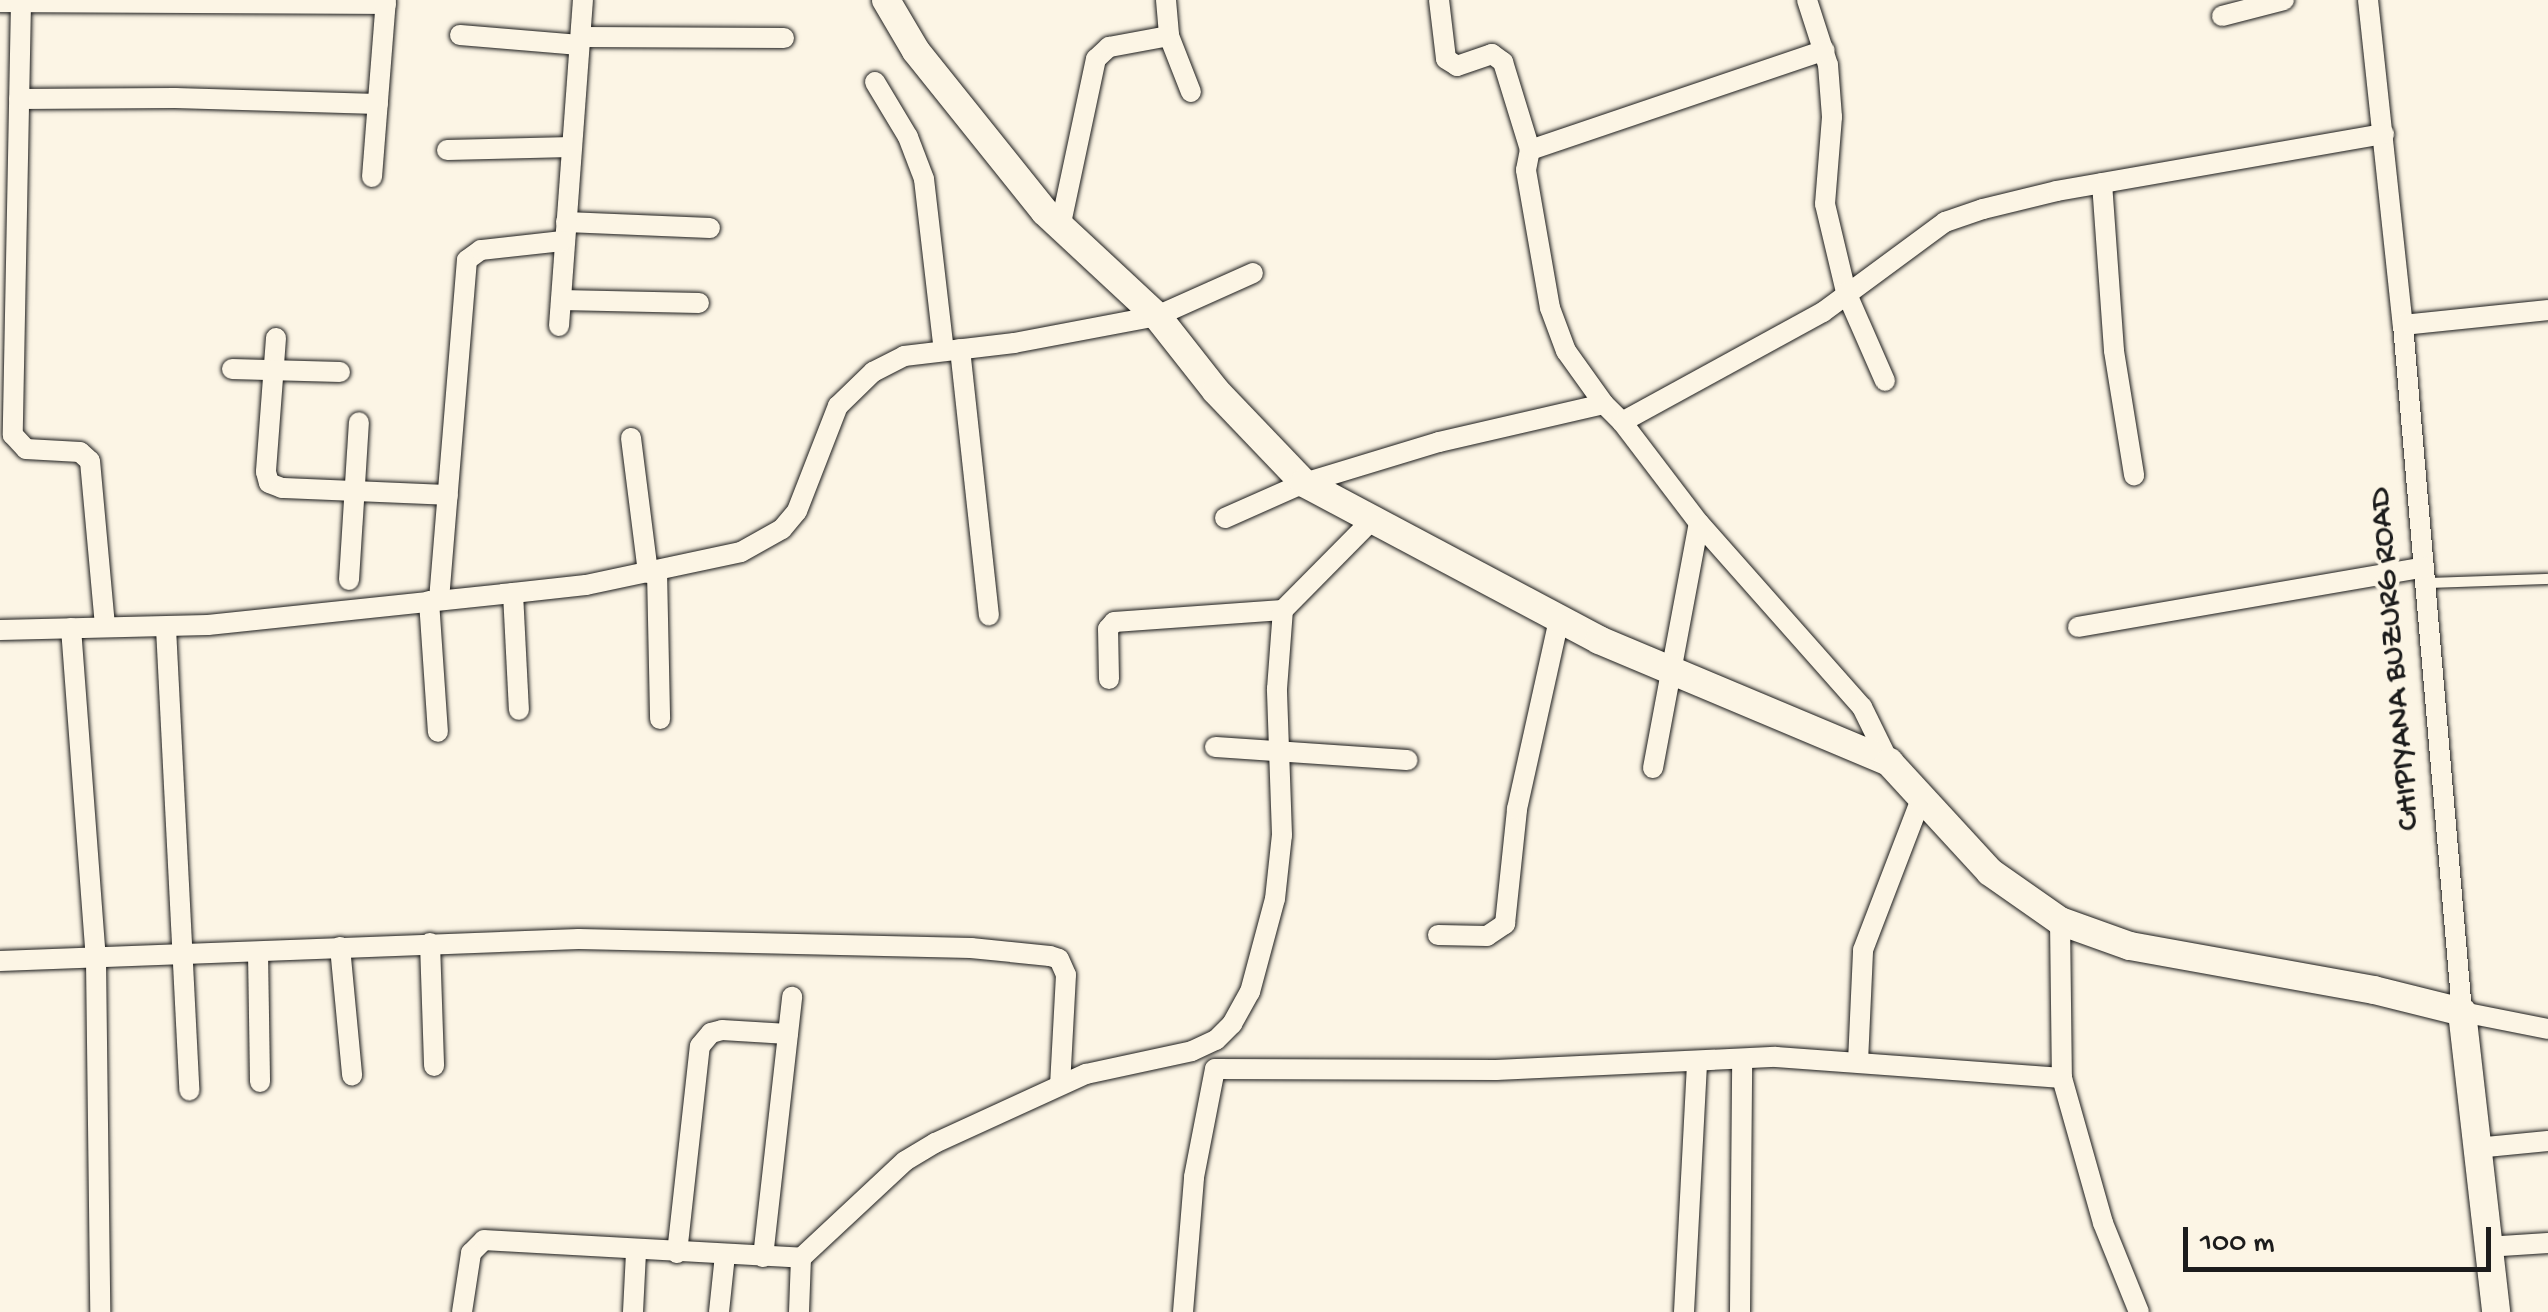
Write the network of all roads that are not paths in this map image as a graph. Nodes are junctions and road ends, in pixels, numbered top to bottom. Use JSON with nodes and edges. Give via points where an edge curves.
{"nodes":[{"id":1,"x":582,"y":0,"type":"edge"},
{"id":2,"x":886,"y":0,"type":"edge"},
{"id":3,"x":1166,"y":0,"type":"edge"},
{"id":4,"x":1439,"y":0,"type":"edge"},
{"id":5,"x":1807,"y":0,"type":"edge"},
{"id":6,"x":2284,"y":0,"type":"edge"},
{"id":7,"x":2368,"y":0,"type":"edge"},
{"id":8,"x":144,"y":1,"type":"edge"},
{"id":9,"x":232,"y":1,"type":"edge"},
{"id":10,"x":26,"y":2,"type":"edge"},
{"id":11,"x":305,"y":2,"type":"edge"},
{"id":12,"x":386,"y":2,"type":"edge"},
{"id":13,"x":2222,"y":16,"type":"dead end"},
{"id":14,"x":460,"y":35,"type":"dead end"},
{"id":15,"x":1169,"y":36,"type":"junction"},
{"id":16,"x":784,"y":38,"type":"dead end"},
{"id":17,"x":580,"y":41,"type":"junction"},
{"id":18,"x":1826,"y":50,"type":"junction"},
{"id":19,"x":875,"y":82,"type":"dead end"},
{"id":20,"x":1191,"y":92,"type":"dead end"},
{"id":21,"x":19,"y":99,"type":"junction"},
{"id":22,"x":378,"y":104,"type":"junction"},
{"id":23,"x":2384,"y":134,"type":"junction"},
{"id":24,"x":572,"y":148,"type":"junction"},
{"id":25,"x":446,"y":150,"type":"dead end"},
{"id":26,"x":1530,"y":150,"type":"junction"},
{"id":27,"x":372,"y":177,"type":"dead end"},
{"id":28,"x":2102,"y":183,"type":"junction"},
{"id":29,"x":710,"y":228,"type":"dead end"},
{"id":30,"x":1060,"y":228,"type":"junction"},
{"id":31,"x":564,"y":232,"type":"junction"},
{"id":32,"x":1253,"y":273,"type":"dead end"},
{"id":33,"x":1846,"y":292,"type":"junction"},
{"id":34,"x":561,"y":300,"type":"junction"},
{"id":35,"x":699,"y":303,"type":"dead end"},
{"id":36,"x":2548,"y":310,"type":"edge"},
{"id":37,"x":1157,"y":316,"type":"junction"},
{"id":38,"x":2403,"y":325,"type":"junction"},
{"id":39,"x":559,"y":326,"type":"dead end"},
{"id":40,"x":276,"y":338,"type":"dead end"},
{"id":41,"x":952,"y":350,"type":"junction"},
{"id":42,"x":232,"y":369,"type":"dead end"},
{"id":43,"x":340,"y":372,"type":"dead end"},
{"id":44,"x":274,"y":373,"type":"junction"},
{"id":45,"x":1886,"y":381,"type":"dead end"},
{"id":46,"x":1604,"y":404,"type":"junction"},
{"id":47,"x":359,"y":422,"type":"dead end"},
{"id":48,"x":1622,"y":422,"type":"junction"},
{"id":49,"x":631,"y":438,"type":"dead end"},
{"id":50,"x":2134,"y":474,"type":"dead end"},
{"id":51,"x":1304,"y":483,"type":"junction"},
{"id":52,"x":356,"y":491,"type":"junction"},
{"id":53,"x":448,"y":494,"type":"junction"},
{"id":54,"x":1375,"y":517,"type":"junction"},
{"id":55,"x":1225,"y":518,"type":"dead end"},
{"id":56,"x":1699,"y":523,"type":"junction"},
{"id":57,"x":652,"y":572,"type":"junction"},
{"id":58,"x":2424,"y":575,"type":"junction"},
{"id":59,"x":2548,"y":578,"type":"edge"},
{"id":60,"x":350,"y":580,"type":"dead end"},
{"id":61,"x":513,"y":593,"type":"junction"},
{"id":62,"x":434,"y":600,"type":"junction"},
{"id":63,"x":1283,"y":610,"type":"junction"},
{"id":64,"x":989,"y":615,"type":"dead end"},
{"id":65,"x":1559,"y":620,"type":"junction"},
{"id":66,"x":105,"y":626,"type":"junction"},
{"id":67,"x":2078,"y":627,"type":"dead end"},
{"id":68,"x":71,"y":628,"type":"junction"},
{"id":69,"x":166,"y":628,"type":"junction"},
{"id":70,"x":0,"y":630,"type":"edge"},
{"id":71,"x":1669,"y":672,"type":"junction"},
{"id":72,"x":1109,"y":678,"type":"dead end"},
{"id":73,"x":518,"y":710,"type":"dead end"},
{"id":74,"x":660,"y":719,"type":"dead end"},
{"id":75,"x":438,"y":732,"type":"dead end"},
{"id":76,"x":1215,"y":747,"type":"dead end"},
{"id":77,"x":1282,"y":752,"type":"junction"},
{"id":78,"x":1408,"y":760,"type":"dead end"},
{"id":79,"x":1889,"y":762,"type":"junction"},
{"id":80,"x":1653,"y":768,"type":"dead end"},
{"id":81,"x":1921,"y":798,"type":"junction"},
{"id":82,"x":2060,"y":921,"type":"junction"},
{"id":83,"x":1438,"y":935,"type":"dead end"},
{"id":84,"x":430,"y":943,"type":"junction"},
{"id":85,"x":340,"y":947,"type":"junction"},
{"id":86,"x":258,"y":952,"type":"junction"},
{"id":87,"x":184,"y":956,"type":"junction"},
{"id":88,"x":96,"y":960,"type":"junction"},
{"id":89,"x":0,"y":961,"type":"edge"},
{"id":90,"x":792,"y":997,"type":"dead end"},
{"id":91,"x":2462,"y":1012,"type":"junction"},
{"id":92,"x":2548,"y":1029,"type":"edge"},
{"id":93,"x":788,"y":1034,"type":"junction"},
{"id":94,"x":1216,"y":1040,"type":"junction"},
{"id":95,"x":1742,"y":1059,"type":"junction"},
{"id":96,"x":1697,"y":1061,"type":"junction"},
{"id":97,"x":1858,"y":1062,"type":"junction"},
{"id":98,"x":434,"y":1066,"type":"dead end"},
{"id":99,"x":1215,"y":1069,"type":"junction"},
{"id":100,"x":352,"y":1076,"type":"dead end"},
{"id":101,"x":2062,"y":1078,"type":"junction"},
{"id":102,"x":260,"y":1082,"type":"dead end"},
{"id":103,"x":1060,"y":1085,"type":"junction"},
{"id":104,"x":189,"y":1090,"type":"dead end"},
{"id":105,"x":2548,"y":1141,"type":"edge"},
{"id":106,"x":2476,"y":1148,"type":"junction"},
{"id":107,"x":2548,"y":1243,"type":"edge"},
{"id":108,"x":2486,"y":1248,"type":"junction"},
{"id":109,"x":636,"y":1252,"type":"junction"},
{"id":110,"x":677,"y":1252,"type":"junction"},
{"id":111,"x":724,"y":1256,"type":"junction"},
{"id":112,"x":764,"y":1257,"type":"junction"},
{"id":113,"x":800,"y":1258,"type":"junction"},
{"id":114,"x":100,"y":1312,"type":"edge"},
{"id":115,"x":462,"y":1312,"type":"edge"},
{"id":116,"x":633,"y":1312,"type":"edge"},
{"id":117,"x":719,"y":1312,"type":"edge"},
{"id":118,"x":799,"y":1312,"type":"edge"},
{"id":119,"x":1183,"y":1312,"type":"edge"},
{"id":120,"x":1684,"y":1312,"type":"edge"},
{"id":121,"x":1740,"y":1312,"type":"edge"},
{"id":122,"x":2139,"y":1312,"type":"edge"},
{"id":123,"x":2496,"y":1312,"type":"edge"}],
"edges":[{"from":1,"to":17,"type":"street"},
{"from":2,"to":30,"type":"street","via":[[916,51]]},
{"from":3,"to":15,"type":"street"},
{"from":4,"to":26,"type":"street","via":[[1446,59],[1457,66],[1492,54],[1502,62]]},
{"from":5,"to":18,"type":"street"},
{"from":6,"to":13,"type":"street"},
{"from":7,"to":23,"type":"street","name":"CHIPIYANA BUZURG ROAD"},
{"from":8,"to":9,"type":"street"},
{"from":8,"to":10,"type":"street"},
{"from":9,"to":11,"type":"street"},
{"from":10,"to":21,"type":"street"},
{"from":11,"to":12,"type":"street"},
{"from":12,"to":22,"type":"street"},
{"from":14,"to":17,"type":"street"},
{"from":15,"to":20,"type":"street"},
{"from":15,"to":30,"type":"street","via":[[1108,47],[1096,59]]},
{"from":16,"to":17,"type":"street"},
{"from":17,"to":24,"type":"street"},
{"from":18,"to":26,"type":"street"},
{"from":18,"to":33,"type":"street","via":[[1832,117],[1824,204]]},
{"from":19,"to":41,"type":"street","via":[[924,178]]},
{"from":21,"to":22,"type":"street"},
{"from":21,"to":66,"type":"street","via":[[13,435],[26,449],[80,452],[90,461]]},
{"from":22,"to":27,"type":"street"},
{"from":23,"to":28,"type":"street"},
{"from":23,"to":38,"type":"street","name":"CHIPIYANA BUZURG ROAD"},
{"from":24,"to":25,"type":"street"},
{"from":24,"to":31,"type":"street"},
{"from":26,"to":46,"type":"street","via":[[1526,170],[1550,308],[1566,351]]},
{"from":28,"to":33,"type":"street","via":[[1946,222]]},
{"from":28,"to":50,"type":"street","via":[[2114,351]]},
{"from":29,"to":31,"type":"street"},
{"from":30,"to":37,"type":"street"},
{"from":31,"to":34,"type":"street"},
{"from":31,"to":53,"type":"street","via":[[481,250],[467,260]]},
{"from":32,"to":37,"type":"street"},
{"from":33,"to":45,"type":"street"},
{"from":33,"to":48,"type":"street","via":[[1822,312]]},
{"from":34,"to":35,"type":"street"},
{"from":34,"to":39,"type":"street"},
{"from":36,"to":38,"type":"street"},
{"from":37,"to":41,"type":"street"},
{"from":37,"to":51,"type":"street"},
{"from":38,"to":58,"type":"street","name":"CHIPIYANA BUZURG ROAD"},
{"from":40,"to":44,"type":"street"},
{"from":41,"to":57,"type":"street","via":[[904,356],[851,389],[838,406],[797,512],[782,529],[741,552]]},
{"from":41,"to":64,"type":"street"},
{"from":42,"to":44,"type":"street"},
{"from":43,"to":44,"type":"street"},
{"from":44,"to":52,"type":"street","via":[[266,479],[282,488]]},
{"from":46,"to":48,"type":"street"},
{"from":46,"to":51,"type":"street","via":[[1439,442]]},
{"from":47,"to":52,"type":"street"},
{"from":48,"to":56,"type":"street"},
{"from":49,"to":57,"type":"street"},
{"from":51,"to":54,"type":"street"},
{"from":51,"to":55,"type":"street"},
{"from":52,"to":53,"type":"street"},
{"from":52,"to":60,"type":"street"},
{"from":53,"to":62,"type":"street"},
{"from":54,"to":63,"type":"street"},
{"from":54,"to":65,"type":"street"},
{"from":56,"to":71,"type":"street"},
{"from":56,"to":79,"type":"street","via":[[1862,707]]},
{"from":57,"to":61,"type":"street"},
{"from":57,"to":74,"type":"street"},
{"from":58,"to":59,"type":"lane"},
{"from":58,"to":67,"type":"street"},
{"from":58,"to":91,"type":"street","name":"CHIPIYANA BUZURG ROAD"},
{"from":61,"to":62,"type":"street"},
{"from":61,"to":73,"type":"street"},
{"from":62,"to":69,"type":"street"},
{"from":62,"to":75,"type":"street"},
{"from":63,"to":72,"type":"street","via":[[1114,622],[1108,629]]},
{"from":63,"to":77,"type":"street","via":[[1277,690]]},
{"from":65,"to":71,"type":"street"},
{"from":65,"to":83,"type":"street","via":[[1517,809],[1505,924],[1487,936]]},
{"from":66,"to":68,"type":"street"},
{"from":66,"to":69,"type":"street"},
{"from":68,"to":70,"type":"street"},
{"from":68,"to":88,"type":"street"},
{"from":69,"to":87,"type":"street"},
{"from":71,"to":79,"type":"street"},
{"from":71,"to":80,"type":"street"},
{"from":76,"to":77,"type":"street"},
{"from":77,"to":78,"type":"street"},
{"from":77,"to":94,"type":"street","via":[[1282,835],[1266,944],[1250,992]]},
{"from":79,"to":81,"type":"street"},
{"from":81,"to":82,"type":"street","via":[[1990,872]]},
{"from":81,"to":97,"type":"street","via":[[1863,950]]},
{"from":82,"to":91,"type":"street","via":[[2130,946]]},
{"from":82,"to":101,"type":"street"},
{"from":84,"to":85,"type":"street"},
{"from":84,"to":98,"type":"street"},
{"from":84,"to":103,"type":"street","via":[[578,938],[972,948],[1050,956],[1066,974]]},
{"from":85,"to":86,"type":"street"},
{"from":85,"to":100,"type":"street"},
{"from":86,"to":87,"type":"street"},
{"from":86,"to":102,"type":"street"},
{"from":87,"to":88,"type":"street"},
{"from":87,"to":104,"type":"street"},
{"from":88,"to":89,"type":"street"},
{"from":88,"to":114,"type":"street"},
{"from":90,"to":93,"type":"street"},
{"from":91,"to":92,"type":"street"},
{"from":91,"to":106,"type":"street","name":"CHIPIYANA BUZURG ROAD"},
{"from":93,"to":110,"type":"street","via":[[722,1030],[700,1046]]},
{"from":93,"to":112,"type":"street"},
{"from":94,"to":99,"type":"street"},
{"from":94,"to":103,"type":"street"},
{"from":95,"to":96,"type":"street"},
{"from":95,"to":97,"type":"street"},
{"from":95,"to":121,"type":"street"},
{"from":96,"to":99,"type":"street","via":[[1496,1070]]},
{"from":96,"to":120,"type":"street"},
{"from":97,"to":101,"type":"street"},
{"from":99,"to":119,"type":"street","via":[[1194,1177]]},
{"from":101,"to":122,"type":"street","via":[[2103,1223]]},
{"from":103,"to":113,"type":"street","via":[[905,1162]]},
{"from":105,"to":106,"type":"street"},
{"from":106,"to":108,"type":"street","name":"CHIPIYANA BUZURG ROAD"},
{"from":107,"to":108,"type":"street"},
{"from":108,"to":123,"type":"street","name":"CHIPIYANA BUZURG ROAD"},
{"from":109,"to":110,"type":"street"},
{"from":109,"to":115,"type":"street","via":[[484,1240],[471,1252]]},
{"from":109,"to":116,"type":"street"},
{"from":110,"to":111,"type":"street"},
{"from":111,"to":112,"type":"street"},
{"from":111,"to":117,"type":"street"},
{"from":112,"to":113,"type":"street"},
{"from":113,"to":118,"type":"street"}]}
